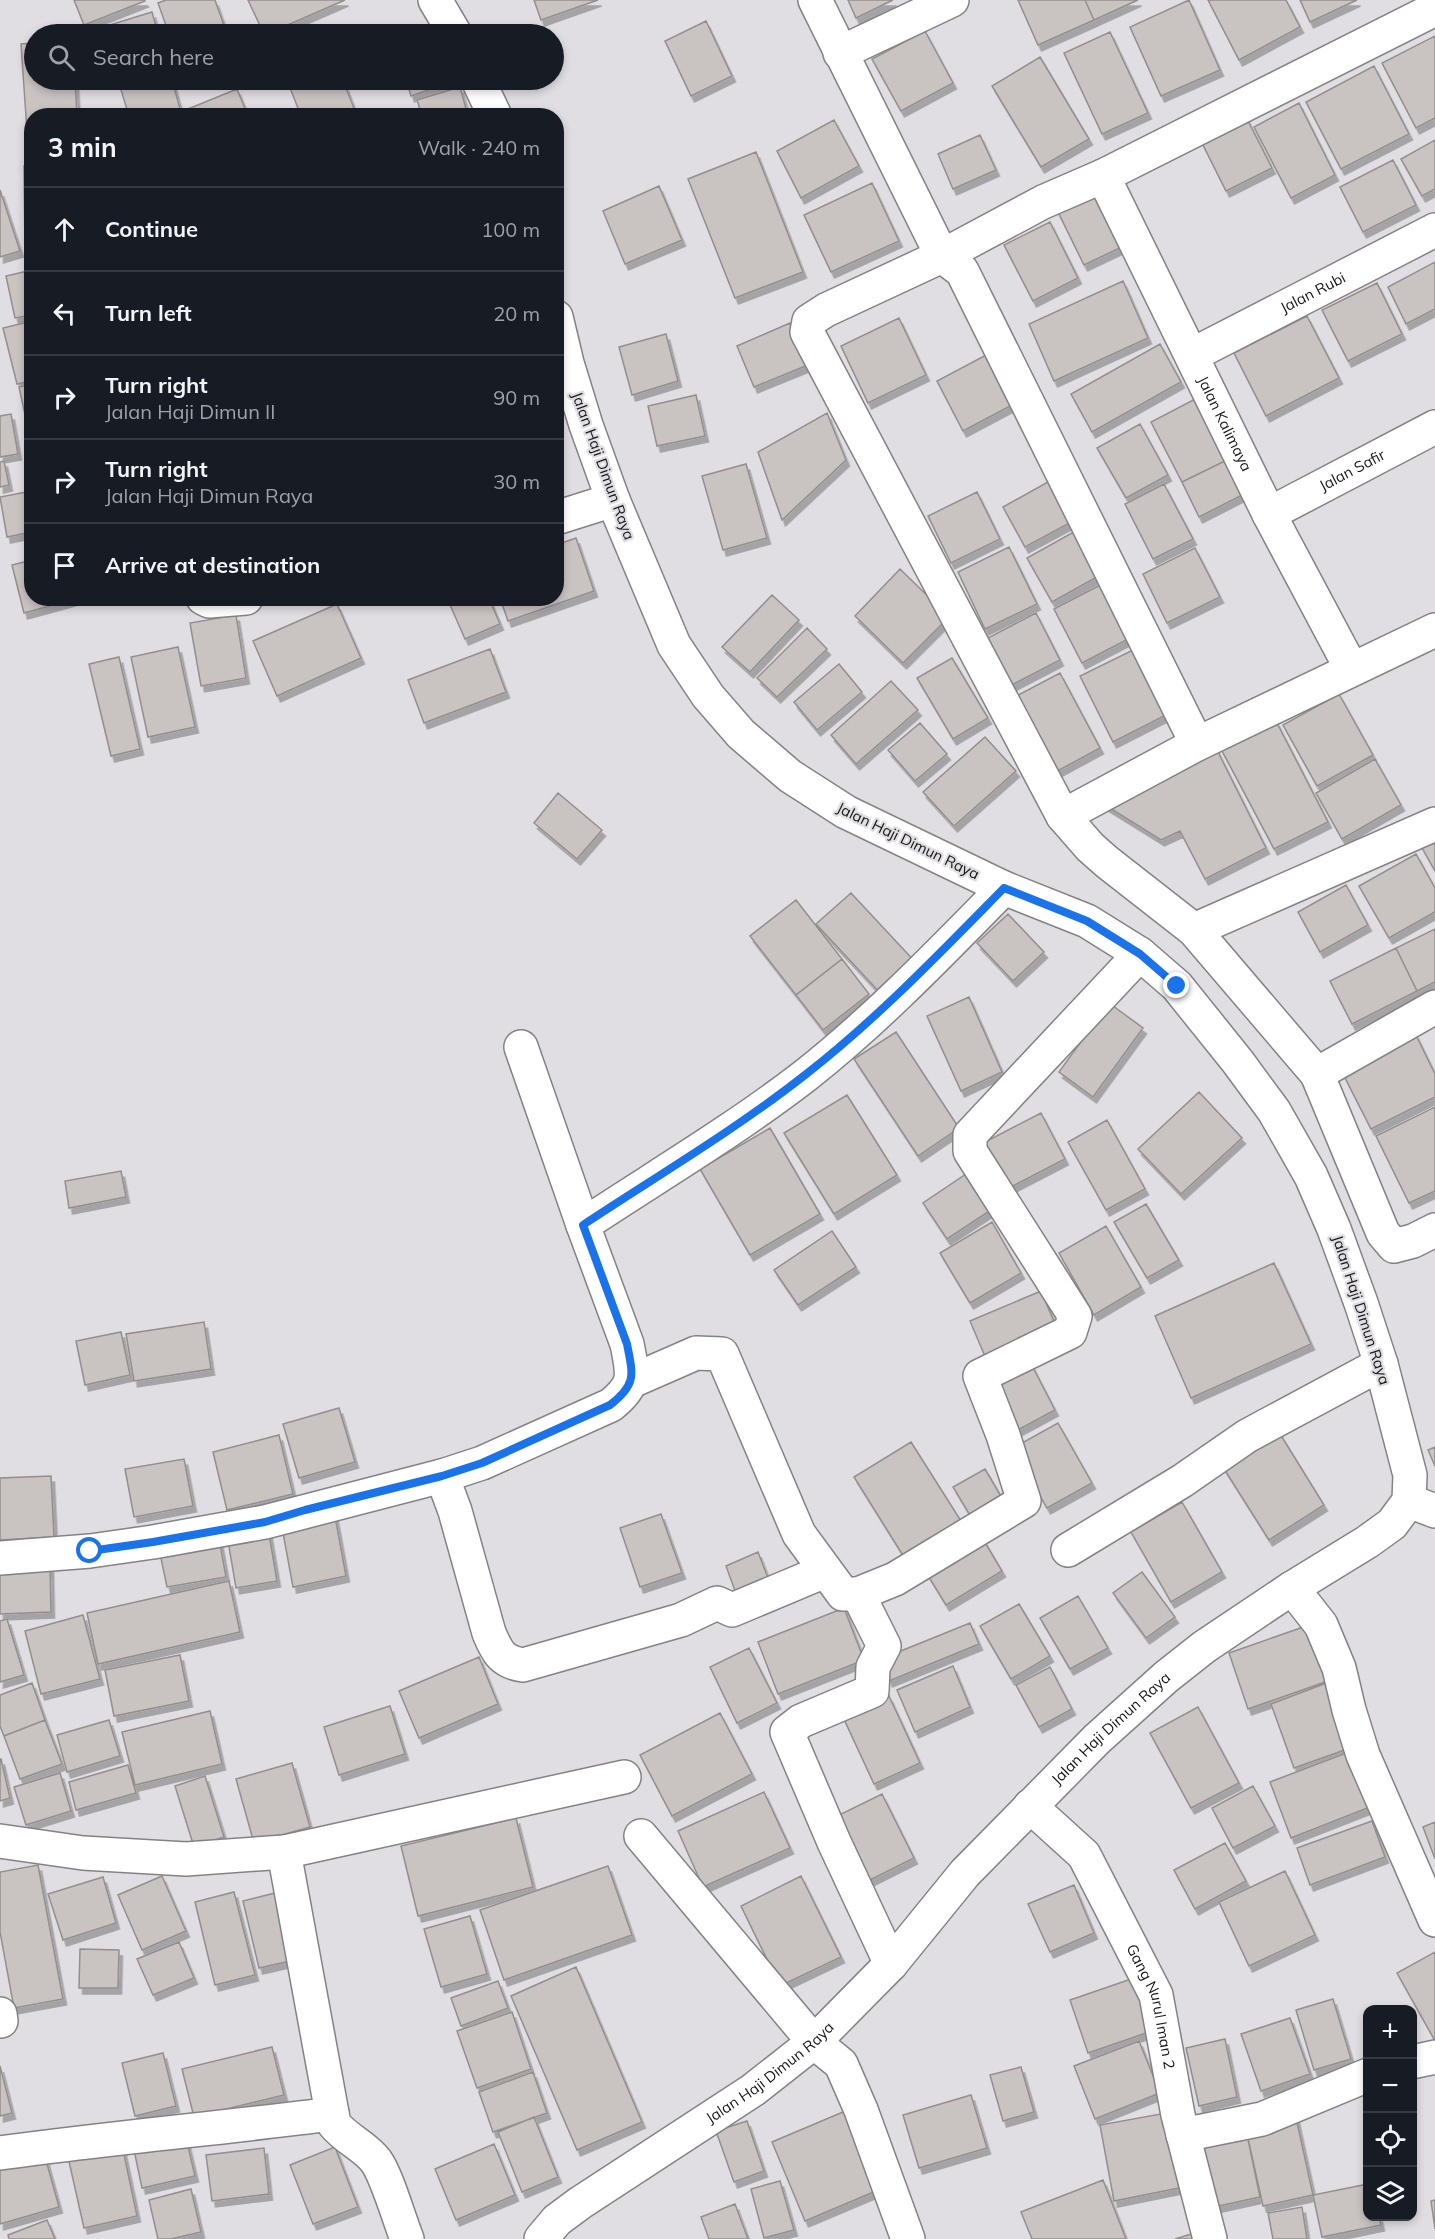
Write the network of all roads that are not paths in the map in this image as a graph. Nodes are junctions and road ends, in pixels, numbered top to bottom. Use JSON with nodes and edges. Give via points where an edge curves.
{"nodes":[{"id":1,"x":435,"y":0,"type":"edge"},
{"id":2,"x":815,"y":0,"type":"edge"},
{"id":3,"x":952,"y":0,"type":"edge"},
{"id":4,"x":1435,"y":9,"type":"edge"},
{"id":5,"x":449,"y":24,"type":"edge"},
{"id":6,"x":840,"y":53,"type":"junction"},
{"id":7,"x":483,"y":90,"type":"edge"},
{"id":8,"x":491,"y":108,"type":"edge"},
{"id":9,"x":1103,"y":176,"type":"junction"},
{"id":10,"x":1435,"y":230,"type":"edge"},
{"id":11,"x":942,"y":256,"type":"junction"},
{"id":12,"x":564,"y":350,"type":"edge"},
{"id":13,"x":1192,"y":355,"type":"junction"},
{"id":14,"x":1435,"y":427,"type":"edge"},
{"id":15,"x":613,"y":500,"type":"junction"},
{"id":16,"x":1269,"y":513,"type":"junction"},
{"id":17,"x":564,"y":516,"type":"edge"},
{"id":18,"x":1435,"y":630,"type":"edge"},
{"id":19,"x":1351,"y":669,"type":"junction"},
{"id":20,"x":1197,"y":744,"type":"junction"},
{"id":21,"x":1063,"y":816,"type":"junction"},
{"id":22,"x":1435,"y":824,"type":"edge"},
{"id":23,"x":1004,"y":888,"type":"junction"},
{"id":24,"x":1194,"y":930,"type":"junction"},
{"id":25,"x":1140,"y":954,"type":"junction"},
{"id":26,"x":1435,"y":1007,"type":"edge"},
{"id":27,"x":521,"y":1047,"type":"dead end"},
{"id":28,"x":1317,"y":1074,"type":"junction"},
{"id":29,"x":583,"y":1225,"type":"junction"},
{"id":30,"x":1435,"y":1230,"type":"edge"},
{"id":31,"x":1381,"y":1364,"type":"junction"},
{"id":32,"x":632,"y":1381,"type":"junction"},
{"id":33,"x":442,"y":1476,"type":"junction"},
{"id":34,"x":1422,"y":1506,"type":"edge"},
{"id":35,"x":1068,"y":1550,"type":"dead end"},
{"id":36,"x":0,"y":1558,"type":"edge"},
{"id":37,"x":825,"y":1571,"type":"junction"},
{"id":38,"x":1292,"y":1588,"type":"junction"},
{"id":39,"x":858,"y":1594,"type":"junction"},
{"id":40,"x":624,"y":1777,"type":"dead end"},
{"id":41,"x":1030,"y":1806,"type":"junction"},
{"id":42,"x":641,"y":1836,"type":"dead end"},
{"id":43,"x":0,"y":1841,"type":"edge"},
{"id":44,"x":284,"y":1852,"type":"junction"},
{"id":45,"x":1435,"y":1920,"type":"edge"},
{"id":46,"x":891,"y":1964,"type":"junction"},
{"id":47,"x":814,"y":2042,"type":"junction"},
{"id":48,"x":1435,"y":2056,"type":"edge"},
{"id":49,"x":1417,"y":2061,"type":"edge"},
{"id":50,"x":1363,"y":2078,"type":"edge"},
{"id":51,"x":332,"y":2114,"type":"junction"},
{"id":52,"x":1183,"y":2135,"type":"junction"},
{"id":53,"x":0,"y":2152,"type":"edge"},
{"id":54,"x":407,"y":2239,"type":"edge"},
{"id":55,"x":541,"y":2239,"type":"edge"},
{"id":56,"x":908,"y":2239,"type":"edge"},
{"id":57,"x":1210,"y":2239,"type":"edge"}],
"edges":[{"from":1,"to":5,"type":"street"},
{"from":2,"to":6,"type":"street"},
{"from":3,"to":6,"type":"street"},
{"from":4,"to":9,"type":"street"},
{"from":6,"to":11,"type":"street"},
{"from":7,"to":8,"type":"street"},
{"from":9,"to":11,"type":"street","via":[[1043,202]]},
{"from":9,"to":13,"type":"street","name":"Jalan Kalimaya"},
{"from":10,"to":13,"type":"street","name":"Jalan Rubi"},
{"from":11,"to":20,"type":"street","via":[[962,271]]},
{"from":11,"to":21,"type":"street","via":[[826,310],[809,321],[807,332]]},
{"from":12,"to":15,"type":"street","name":"Jalan Haji Dimun Raya"},
{"from":13,"to":16,"type":"street","name":"Jalan Kalimaya"},
{"from":14,"to":16,"type":"street","name":"Jalan Safir"},
{"from":15,"to":17,"type":"street"},
{"from":15,"to":23,"type":"street","name":"Jalan Haji Dimun Raya","via":[[674,645],[708,696],[741,734],[790,776],[846,812]]},
{"from":16,"to":19,"type":"street","name":"Jalan Kalimaya"},
{"from":18,"to":19,"type":"street"},
{"from":19,"to":20,"type":"street"},
{"from":20,"to":21,"type":"street"},
{"from":21,"to":24,"type":"street","via":[[1098,855]]},
{"from":22,"to":24,"type":"street"},
{"from":23,"to":25,"type":"street","name":"Jalan Haji Dimun Raya","via":[[1087,921]]},
{"from":23,"to":29,"type":"street","via":[[862,1029],[814,1068],[760,1109]]},
{"from":24,"to":28,"type":"street"},
{"from":25,"to":31,"type":"street","name":"Jalan Haji Dimun Raya","via":[[1177,986],[1274,1111],[1311,1176],[1334,1229]]},
{"from":25,"to":39,"type":"street","via":[[970,1135],[970,1151],[1075,1316],[1070,1332],[980,1376],[1024,1501],[895,1579]]},
{"from":26,"to":28,"type":"street"},
{"from":27,"to":29,"type":"street"},
{"from":28,"to":30,"type":"street","via":[[1383,1233],[1394,1246]]},
{"from":29,"to":32,"type":"street","via":[[627,1344]]},
{"from":31,"to":34,"type":"street","name":"Jalan Haji Dimun Raya"},
{"from":31,"to":35,"type":"street","via":[[1247,1436],[1182,1481]]},
{"from":32,"to":33,"type":"street","via":[[625,1394],[610,1405],[482,1463]]},
{"from":32,"to":37,"type":"street","via":[[696,1353],[722,1354],[799,1534]]},
{"from":33,"to":36,"type":"street","via":[[265,1522],[90,1551]]},
{"from":33,"to":37,"type":"street","via":[[489,1633],[509,1663],[523,1665],[681,1620],[717,1603],[732,1610]]},
{"from":34,"to":38,"type":"street","name":"Jalan Haji Dimun Raya"},
{"from":37,"to":39,"type":"street","via":[[843,1594]]},
{"from":38,"to":41,"type":"street","name":"Jalan Haji Dimun Raya","via":[[1166,1677]]},
{"from":38,"to":45,"type":"street","via":[[1321,1625],[1339,1668],[1363,1755]]},
{"from":39,"to":46,"type":"street","via":[[884,1646],[873,1667],[872,1691],[801,1721],[787,1732]]},
{"from":40,"to":44,"type":"street"},
{"from":41,"to":46,"type":"street","name":"Jalan Haji Dimun Raya","via":[[966,1873]]},
{"from":41,"to":52,"type":"street","name":"Gang Nurul Iman 2","via":[[1084,1856],[1156,1995]]},
{"from":42,"to":47,"type":"street"},
{"from":43,"to":44,"type":"street","via":[[83,1853],[186,1859]]},
{"from":44,"to":51,"type":"street"},
{"from":46,"to":47,"type":"street","name":"Jalan Haji Dimun Raya"},
{"from":47,"to":55,"type":"street","name":"Jalan Haji Dimun Raya","via":[[753,2090],[580,2203],[557,2220]]},
{"from":47,"to":56,"type":"street","via":[[841,2064]]},
{"from":48,"to":49,"type":"street"},
{"from":50,"to":52,"type":"street","via":[[1262,2119]]},
{"from":51,"to":53,"type":"street"},
{"from":51,"to":54,"type":"street","via":[[344,2137],[377,2162]]},
{"from":52,"to":57,"type":"street","name":"Gang Nurul Iman 2"}]}
